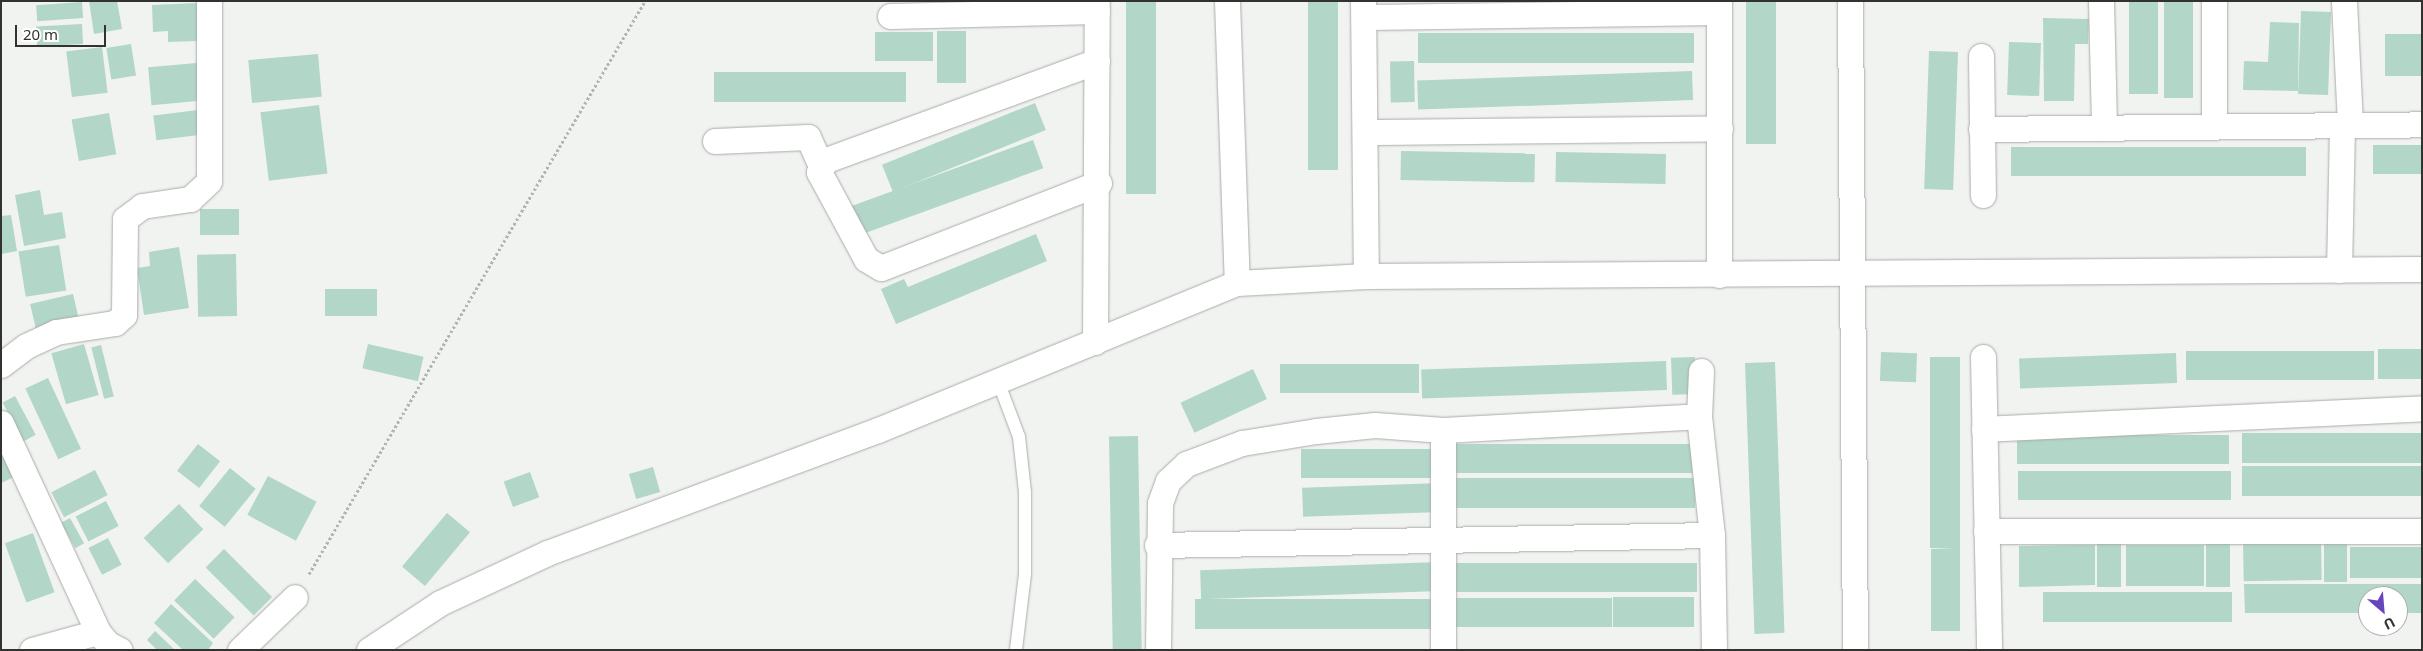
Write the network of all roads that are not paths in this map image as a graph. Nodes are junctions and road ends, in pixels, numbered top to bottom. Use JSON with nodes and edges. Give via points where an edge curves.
{"nodes":[{"id":1,"x":209,"y":1,"type":"edge"},
{"id":2,"x":1227,"y":1,"type":"edge"},
{"id":3,"x":1850,"y":1,"type":"edge"},
{"id":4,"x":2214,"y":1,"type":"edge"},
{"id":5,"x":2344,"y":1,"type":"edge"},
{"id":6,"x":2101,"y":2,"type":"edge"},
{"id":7,"x":1097,"y":6,"type":"edge"},
{"id":8,"x":1719,"y":7,"type":"edge"},
{"id":9,"x":1364,"y":9,"type":"edge"},
{"id":10,"x":890,"y":16,"type":"dead end"},
{"id":11,"x":1981,"y":56,"type":"dead end"},
{"id":12,"x":1097,"y":61,"type":"junction"},
{"id":13,"x":2422,"y":124,"type":"edge"},
{"id":14,"x":2346,"y":125,"type":"junction"},
{"id":15,"x":2214,"y":126,"type":"junction"},
{"id":16,"x":1720,"y":128,"type":"junction"},
{"id":17,"x":2104,"y":128,"type":"junction"},
{"id":18,"x":1981,"y":129,"type":"junction"},
{"id":19,"x":1364,"y":132,"type":"junction"},
{"id":20,"x":715,"y":141,"type":"dead end"},
{"id":21,"x":820,"y":164,"type":"junction"},
{"id":22,"x":1099,"y":183,"type":"junction"},
{"id":23,"x":1983,"y":195,"type":"dead end"},
{"id":24,"x":2422,"y":269,"type":"edge"},
{"id":25,"x":2339,"y":270,"type":"junction"},
{"id":26,"x":1719,"y":275,"type":"junction"},
{"id":27,"x":1852,"y":275,"type":"junction"},
{"id":28,"x":1366,"y":276,"type":"junction"},
{"id":29,"x":1237,"y":283,"type":"junction"},
{"id":30,"x":1095,"y":342,"type":"junction"},
{"id":31,"x":1983,"y":356,"type":"dead end"},
{"id":32,"x":1,"y":366,"type":"edge"},
{"id":33,"x":1701,"y":371,"type":"dead end"},
{"id":34,"x":998,"y":382,"type":"junction"},
{"id":35,"x":2422,"y":408,"type":"edge"},
{"id":36,"x":1699,"y":416,"type":"junction"},
{"id":37,"x":1,"y":423,"type":"edge"},
{"id":38,"x":1984,"y":429,"type":"junction"},
{"id":39,"x":1443,"y":430,"type":"junction"},
{"id":40,"x":2422,"y":530,"type":"edge"},
{"id":41,"x":1986,"y":531,"type":"junction"},
{"id":42,"x":1712,"y":535,"type":"junction"},
{"id":43,"x":1443,"y":543,"type":"junction"},
{"id":44,"x":1157,"y":545,"type":"junction"},
{"id":45,"x":295,"y":597,"type":"road end"},
{"id":46,"x":98,"y":632,"type":"junction"},
{"id":47,"x":32,"y":650,"type":"edge"},
{"id":48,"x":120,"y":650,"type":"edge"},
{"id":49,"x":240,"y":650,"type":"edge"},
{"id":50,"x":368,"y":650,"type":"edge"},
{"id":51,"x":1016,"y":650,"type":"edge"},
{"id":52,"x":1158,"y":650,"type":"edge"},
{"id":53,"x":1444,"y":650,"type":"edge"},
{"id":54,"x":1714,"y":650,"type":"edge"},
{"id":55,"x":1855,"y":650,"type":"edge"},
{"id":56,"x":1989,"y":650,"type":"edge"}],
"edges":[{"from":1,"to":32,"type":"street","via":[[209,181],[190,199],[142,206],[125,219],[124,315],[115,323],[56,332],[26,346]]},
{"from":2,"to":29,"type":"street"},
{"from":3,"to":27,"type":"street"},
{"from":4,"to":15,"type":"street"},
{"from":5,"to":14,"type":"street"},
{"from":6,"to":17,"type":"street"},
{"from":7,"to":10,"type":"street"},
{"from":7,"to":12,"type":"street"},
{"from":8,"to":9,"type":"street"},
{"from":8,"to":16,"type":"street"},
{"from":9,"to":19,"type":"street"},
{"from":11,"to":18,"type":"street"},
{"from":12,"to":21,"type":"street"},
{"from":12,"to":22,"type":"street"},
{"from":13,"to":14,"type":"street"},
{"from":14,"to":15,"type":"street"},
{"from":14,"to":25,"type":"street"},
{"from":15,"to":17,"type":"street"},
{"from":16,"to":19,"type":"street"},
{"from":16,"to":26,"type":"street"},
{"from":17,"to":18,"type":"street"},
{"from":18,"to":23,"type":"street"},
{"from":19,"to":28,"type":"street"},
{"from":20,"to":21,"type":"street","via":[[808,137]]},
{"from":21,"to":22,"type":"street","via":[[819,172],[866,259],[881,268]]},
{"from":22,"to":30,"type":"street"},
{"from":24,"to":25,"type":"street"},
{"from":25,"to":27,"type":"street"},
{"from":26,"to":27,"type":"street"},
{"from":26,"to":28,"type":"street"},
{"from":27,"to":55,"type":"street"},
{"from":28,"to":29,"type":"street"},
{"from":29,"to":30,"type":"street"},
{"from":30,"to":34,"type":"street"},
{"from":31,"to":38,"type":"street"},
{"from":33,"to":36,"type":"street"},
{"from":34,"to":50,"type":"street","via":[[547,553],[440,603]]},
{"from":34,"to":51,"type":"lane","via":[[1019,437],[1025,492],[1025,574]]},
{"from":35,"to":38,"type":"street"},
{"from":36,"to":39,"type":"street"},
{"from":36,"to":42,"type":"street"},
{"from":37,"to":46,"type":"street"},
{"from":38,"to":41,"type":"street"},
{"from":39,"to":43,"type":"street"},
{"from":39,"to":44,"type":"street","via":[[1375,425],[1316,431],[1242,443],[1186,464],[1168,481]]},
{"from":40,"to":41,"type":"street"},
{"from":41,"to":56,"type":"street"},
{"from":42,"to":43,"type":"street"},
{"from":42,"to":54,"type":"street"},
{"from":43,"to":44,"type":"street"},
{"from":43,"to":53,"type":"street"},
{"from":44,"to":52,"type":"street"},
{"from":45,"to":49,"type":"street"},
{"from":46,"to":47,"type":"street"},
{"from":46,"to":48,"type":"street","via":[[108,644]]}]}
